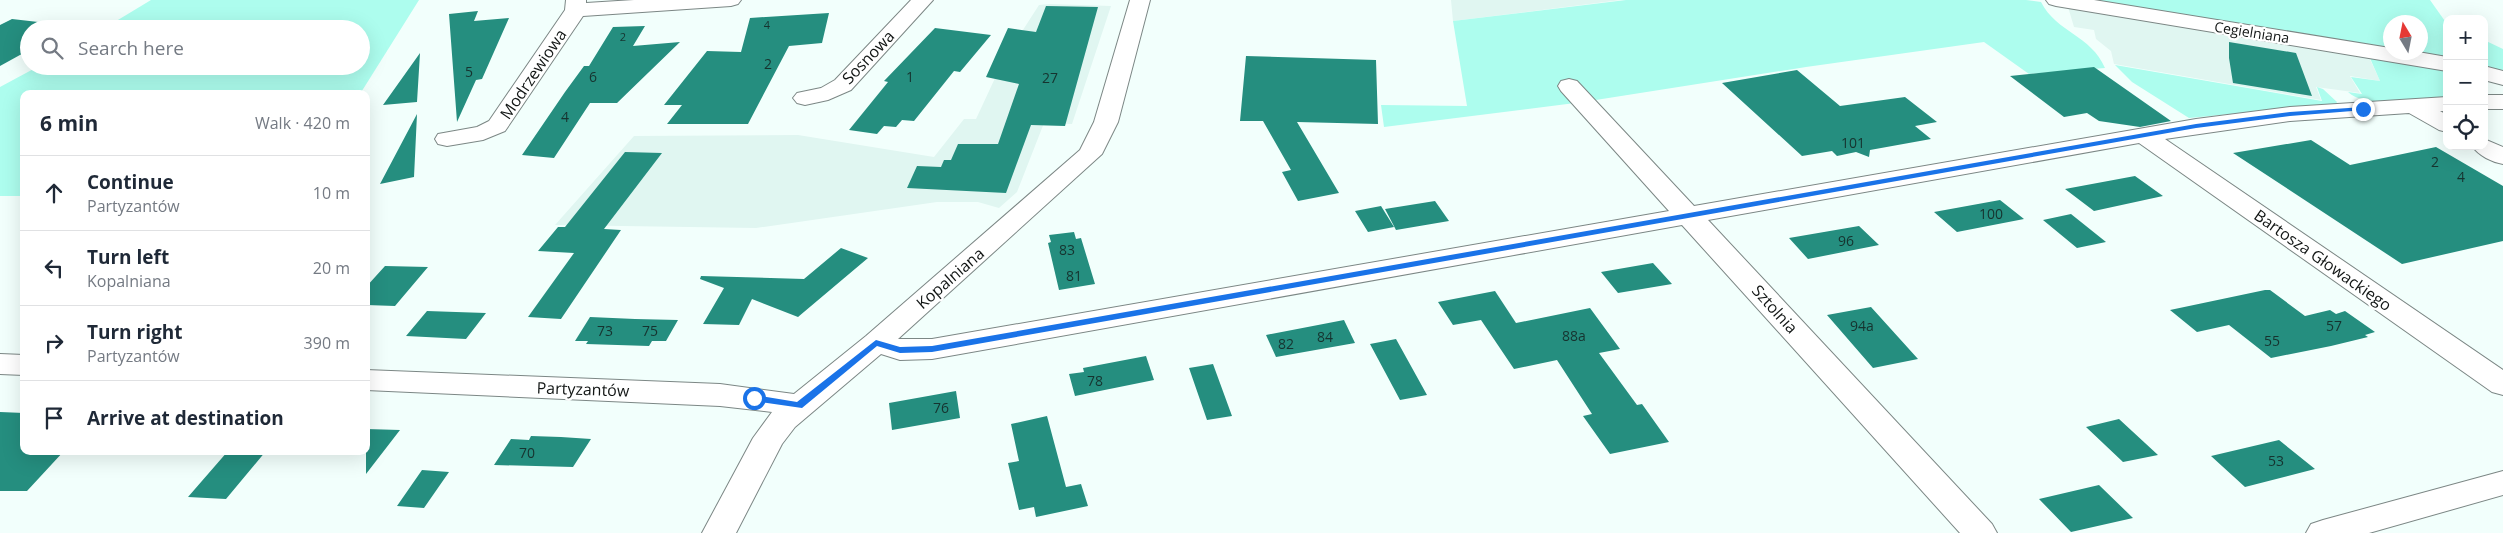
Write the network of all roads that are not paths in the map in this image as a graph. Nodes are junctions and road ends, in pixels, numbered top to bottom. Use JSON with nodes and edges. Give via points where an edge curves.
{"nodes":[{"id":1,"x":731,"y":0,"type":"edge"},
{"id":2,"x":923,"y":0,"type":"edge"},
{"id":3,"x":1140,"y":0,"type":"edge"},
{"id":4,"x":2056,"y":0,"type":"edge"},
{"id":5,"x":576,"y":5,"type":"edge"},
{"id":6,"x":2443,"y":63,"type":"edge"},
{"id":7,"x":2488,"y":75,"type":"edge"},
{"id":8,"x":2503,"y":78,"type":"edge"},
{"id":9,"x":1569,"y":86,"type":"dead end"},
{"id":10,"x":805,"y":98,"type":"dead end"},
{"id":11,"x":2488,"y":102,"type":"edge"},
{"id":12,"x":2503,"y":102,"type":"edge"},
{"id":13,"x":2443,"y":104,"type":"edge"},
{"id":14,"x":2411,"y":106,"type":"junction"},
{"id":15,"x":2443,"y":123,"type":"edge"},
{"id":16,"x":2143,"y":135,"type":"junction"},
{"id":17,"x":447,"y":139,"type":"dead end"},
{"id":18,"x":2488,"y":148,"type":"edge"},
{"id":19,"x":2503,"y":157,"type":"edge"},
{"id":20,"x":1691,"y":216,"type":"junction"},
{"id":21,"x":876,"y":343,"type":"junction"},
{"id":22,"x":0,"y":364,"type":"edge"},
{"id":23,"x":20,"y":365,"type":"edge"},
{"id":24,"x":370,"y":380,"type":"edge"},
{"id":25,"x":2503,"y":385,"type":"edge"},
{"id":26,"x":798,"y":406,"type":"junction"},
{"id":27,"x":2503,"y":483,"type":"edge"},
{"id":28,"x":719,"y":533,"type":"edge"},
{"id":29,"x":1980,"y":533,"type":"edge"},
{"id":30,"x":2323,"y":533,"type":"edge"}],
"edges":[{"from":1,"to":5,"type":"street"},
{"from":2,"to":10,"type":"street","name":"Sosnowa","via":[[843,84],[828,93]]},
{"from":3,"to":21,"type":"street","name":"Kopalniana","via":[[1106,122],[1090,154]]},
{"from":4,"to":6,"type":"street","name":"Cegielniana"},
{"from":5,"to":17,"type":"street","name":"Modrzewiowa","via":[[497,126],[484,133]]},
{"from":7,"to":8,"type":"street"},
{"from":9,"to":20,"type":"street","name":"Sztolnia"},
{"from":11,"to":12,"type":"street"},
{"from":13,"to":14,"type":"street"},
{"from":14,"to":15,"type":"street"},
{"from":14,"to":16,"type":"street","via":[[2290,114]]},
{"from":16,"to":20,"type":"street"},
{"from":16,"to":25,"type":"street","name":"Bartosza Głowackiego"},
{"from":18,"to":19,"type":"street"},
{"from":20,"to":21,"type":"street","via":[[932,349],[900,350]]},
{"from":20,"to":29,"type":"street","name":"Sztolnia"},
{"from":21,"to":26,"type":"street","name":"Kopalniana"},
{"from":22,"to":23,"type":"street"},
{"from":24,"to":26,"type":"street","name":"Partyzantów","via":[[720,395]]},
{"from":26,"to":28,"type":"street","name":"Kopalniana","via":[[769,438]]},
{"from":27,"to":30,"type":"street"}]}
